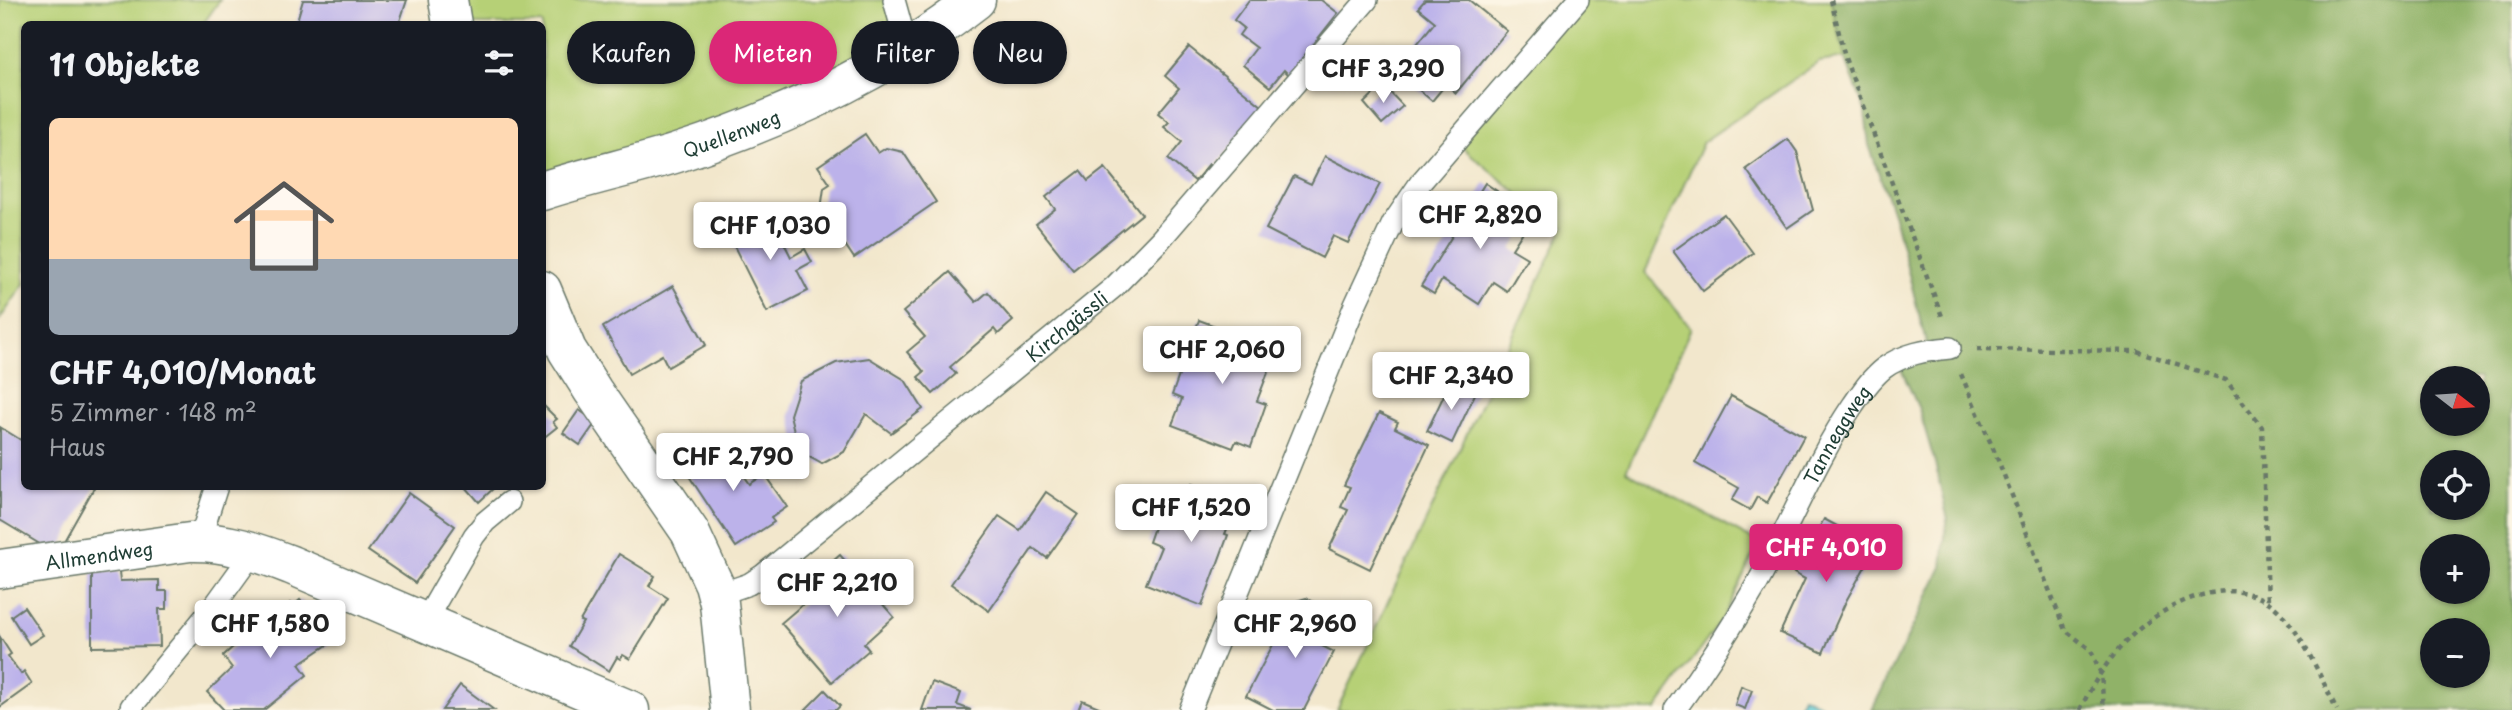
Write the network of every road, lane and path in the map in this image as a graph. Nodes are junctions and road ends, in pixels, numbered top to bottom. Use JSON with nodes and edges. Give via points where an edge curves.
{"nodes":[{"id":1,"x":448,"y":0,"type":"edge"},
{"id":2,"x":894,"y":0,"type":"edge"},
{"id":3,"x":976,"y":0,"type":"edge"},
{"id":4,"x":1367,"y":0,"type":"edge"},
{"id":5,"x":1578,"y":0,"type":"edge"},
{"id":6,"x":1831,"y":0,"type":"edge"},
{"id":7,"x":452,"y":21,"type":"edge"},
{"id":8,"x":900,"y":21,"type":"edge"},
{"id":9,"x":945,"y":21,"type":"edge"},
{"id":10,"x":851,"y":80,"type":"edge"},
{"id":11,"x":546,"y":190,"type":"edge"},
{"id":12,"x":546,"y":300,"type":"edge"},
{"id":13,"x":1950,"y":348,"type":"junction"},
{"id":14,"x":216,"y":490,"type":"edge"},
{"id":15,"x":509,"y":502,"type":"dead end"},
{"id":16,"x":199,"y":542,"type":"junction"},
{"id":17,"x":254,"y":551,"type":"junction"},
{"id":18,"x":0,"y":569,"type":"edge"},
{"id":19,"x":717,"y":595,"type":"junction"},
{"id":20,"x":2268,"y":603,"type":"junction"},
{"id":21,"x":424,"y":623,"type":"junction"},
{"id":22,"x":2101,"y":674,"type":"junction"},
{"id":23,"x":131,"y":707,"type":"dead end"},
{"id":24,"x":631,"y":710,"type":"edge"},
{"id":25,"x":730,"y":710,"type":"edge"},
{"id":26,"x":1190,"y":710,"type":"edge"},
{"id":27,"x":1675,"y":710,"type":"edge"},
{"id":28,"x":2080,"y":710,"type":"edge"},
{"id":29,"x":2104,"y":710,"type":"edge"},
{"id":30,"x":2337,"y":710,"type":"edge"}],
"edges":[{"from":1,"to":7,"type":"street"},
{"from":2,"to":8,"type":"lane"},
{"from":3,"to":9,"type":"street","name":"Quellenweg"},
{"from":4,"to":19,"type":"lane","name":"Kirchgässli","via":[[1114,288],[763,575]]},
{"from":5,"to":26,"type":"lane","via":[[1421,182],[1393,223],[1355,305]]},
{"from":6,"to":13,"type":"path","via":[[1845,58],[1915,240]]},
{"from":10,"to":11,"type":"street","name":"Quellenweg","via":[[761,122],[674,154]]},
{"from":12,"to":19,"type":"street","via":[[567,350],[690,533]]},
{"from":13,"to":20,"type":"path","via":[[2137,351],[2226,380],[2262,427]]},
{"from":13,"to":22,"type":"path","via":[[2065,630],[2091,650]]},
{"from":13,"to":27,"type":"lane","name":"Tanneggweg","via":[[1897,360],[1867,385],[1833,435],[1757,584]]},
{"from":14,"to":16,"type":"lane"},
{"from":15,"to":21,"type":"lane","via":[[474,536]]},
{"from":16,"to":17,"type":"street","name":"Allmendweg"},
{"from":16,"to":18,"type":"street","name":"Allmendweg"},
{"from":17,"to":21,"type":"street","name":"Allmendweg"},
{"from":17,"to":23,"type":"lane"},
{"from":19,"to":25,"type":"street"},
{"from":20,"to":22,"type":"path","via":[[2230,590],[2173,604],[2122,645]]},
{"from":20,"to":30,"type":"path","via":[[2287,620]]},
{"from":21,"to":24,"type":"street","name":"Allmendweg","via":[[577,698]]},
{"from":22,"to":28,"type":"path"},
{"from":22,"to":29,"type":"path"}]}
